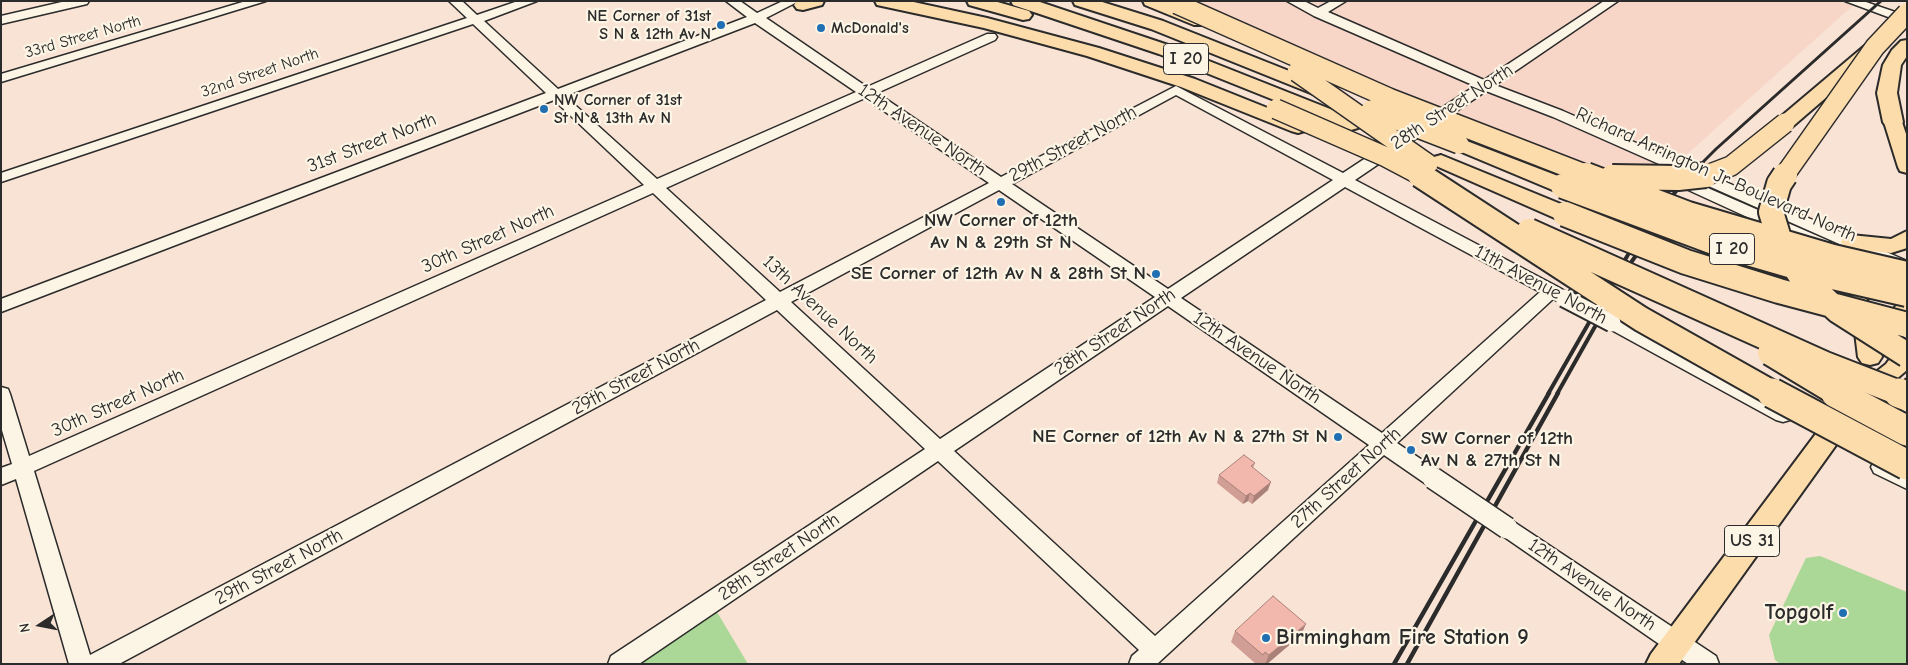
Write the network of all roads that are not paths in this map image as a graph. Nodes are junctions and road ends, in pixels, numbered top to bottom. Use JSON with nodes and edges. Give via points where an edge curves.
{"nodes":[{"id":1,"x":55,"y":1,"type":"edge"},
{"id":2,"x":83,"y":1,"type":"edge"},
{"id":3,"x":260,"y":1,"type":"edge"},
{"id":4,"x":455,"y":1,"type":"edge"},
{"id":5,"x":531,"y":1,"type":"edge"},
{"id":6,"x":732,"y":1,"type":"edge"},
{"id":7,"x":883,"y":1,"type":"edge"},
{"id":8,"x":975,"y":1,"type":"edge"},
{"id":9,"x":1019,"y":1,"type":"edge"},
{"id":10,"x":1081,"y":1,"type":"edge"},
{"id":11,"x":1151,"y":1,"type":"edge"},
{"id":12,"x":1293,"y":1,"type":"edge"},
{"id":13,"x":1340,"y":1,"type":"edge"},
{"id":14,"x":1612,"y":1,"type":"edge"},
{"id":15,"x":1851,"y":1,"type":"edge"},
{"id":16,"x":806,"y":2,"type":"edge"},
{"id":17,"x":1174,"y":3,"type":"edge"},
{"id":18,"x":1318,"y":12,"type":"junction"},
{"id":19,"x":1907,"y":13,"type":"edge"},
{"id":20,"x":1,"y":16,"type":"edge"},
{"id":21,"x":756,"y":18,"type":"junction"},
{"id":22,"x":1,"y":20,"type":"edge"},
{"id":23,"x":475,"y":20,"type":"junction"},
{"id":24,"x":1907,"y":20,"type":"edge"},
{"id":25,"x":991,"y":37,"type":"dead end"},
{"id":26,"x":1907,"y":46,"type":"edge"},
{"id":27,"x":1875,"y":47,"type":"junction"},
{"id":28,"x":1,"y":78,"type":"edge"},
{"id":29,"x":1484,"y":86,"type":"junction"},
{"id":30,"x":1176,"y":90,"type":"joint"},
{"id":31,"x":866,"y":93,"type":"junction"},
{"id":32,"x":556,"y":94,"type":"junction"},
{"id":33,"x":1512,"y":98,"type":"junction"},
{"id":34,"x":1900,"y":127,"type":"edge"},
{"id":35,"x":1907,"y":167,"type":"edge"},
{"id":36,"x":1,"y":178,"type":"edge"},
{"id":37,"x":1562,"y":178,"type":"junction"},
{"id":38,"x":1343,"y":179,"type":"junction"},
{"id":39,"x":999,"y":183,"type":"junction"},
{"id":40,"x":655,"y":186,"type":"junction"},
{"id":41,"x":1560,"y":219,"type":"junction"},
{"id":42,"x":1783,"y":227,"type":"junction"},
{"id":43,"x":1907,"y":238,"type":"edge"},
{"id":44,"x":1852,"y":242,"type":"junction"},
{"id":45,"x":1907,"y":267,"type":"edge"},
{"id":46,"x":1907,"y":274,"type":"edge"},
{"id":47,"x":1907,"y":282,"type":"edge"},
{"id":48,"x":1558,"y":294,"type":"junction"},
{"id":49,"x":1907,"y":294,"type":"edge"},
{"id":50,"x":1167,"y":297,"type":"junction"},
{"id":51,"x":779,"y":301,"type":"junction"},
{"id":52,"x":1,"y":306,"type":"edge"},
{"id":53,"x":1907,"y":307,"type":"edge"},
{"id":54,"x":1907,"y":325,"type":"edge"},
{"id":55,"x":1907,"y":354,"type":"edge"},
{"id":56,"x":1870,"y":357,"type":"junction"},
{"id":57,"x":1865,"y":393,"type":"junction"},
{"id":58,"x":1,"y":394,"type":"edge"},
{"id":59,"x":1907,"y":396,"type":"edge"},
{"id":60,"x":1907,"y":431,"type":"edge"},
{"id":61,"x":1828,"y":438,"type":"junction"},
{"id":62,"x":1384,"y":444,"type":"junction"},
{"id":63,"x":939,"y":450,"type":"junction"},
{"id":64,"x":1907,"y":454,"type":"edge"},
{"id":65,"x":1907,"y":466,"type":"edge"},
{"id":66,"x":23,"y":467,"type":"junction"},
{"id":67,"x":1,"y":477,"type":"edge"},
{"id":68,"x":1907,"y":481,"type":"edge"},
{"id":69,"x":1669,"y":653,"type":"edge"},
{"id":70,"x":1148,"y":657,"type":"edge"},
{"id":71,"x":81,"y":664,"type":"edge"},
{"id":72,"x":96,"y":664,"type":"edge"},
{"id":73,"x":619,"y":664,"type":"edge"},
{"id":74,"x":1708,"y":664,"type":"edge"}],
"edges":[{"from":1,"to":20,"type":"street"},
{"from":2,"to":22,"type":"street"},
{"from":3,"to":28,"type":"street","name":"33rd Street North"},
{"from":4,"to":23,"type":"street","name":"13th Avenue North"},
{"from":5,"to":23,"type":"street","name":"32nd Street North"},
{"from":6,"to":21,"type":"street","name":"12th Avenue North"},
{"from":7,"to":59,"type":"highway","bridge":true,"via":[[1093,52],[1253,108],[1825,364]]},
{"from":8,"to":65,"type":"highway","bridge":true,"via":[[1131,51],[1386,157],[1430,180],[1641,319]]},
{"from":9,"to":41,"type":"highway","number":"I 20","bridge":true,"via":[[1156,47],[1351,124],[1471,174],[1499,194]]},
{"from":10,"to":37,"type":"highway","number":"I 20","bridge":true,"via":[[1157,25],[1459,144]]},
{"from":11,"to":64,"type":"highway","bridge":true,"via":[[1274,58],[1468,193],[1642,307],[1754,372]]},
{"from":12,"to":18,"type":"street","name":"Richard Arrington Jr Boulevard North"},
{"from":13,"to":18,"type":"street"},
{"from":14,"to":29,"type":"street","name":"28th Street North"},
{"from":15,"to":24,"type":"street"},
{"from":16,"to":21,"type":"street","name":"31st Street North"},
{"from":17,"to":46,"type":"highway","bridge":true,"via":[[1389,98],[1680,211],[1738,231]]},
{"from":18,"to":29,"type":"street","name":"Richard Arrington Jr Boulevard North"},
{"from":19,"to":27,"type":"highway","bridge":true},
{"from":21,"to":31,"type":"street","name":"12th Avenue North"},
{"from":21,"to":32,"type":"street","name":"31st Street North"},
{"from":23,"to":32,"type":"street","name":"13th Avenue North"},
{"from":23,"to":36,"type":"street","name":"32nd Street North"},
{"from":25,"to":31,"type":"street","name":"30th Street North"},
{"from":26,"to":34,"type":"highway","via":[[1892,66],[1887,93]]},
{"from":27,"to":37,"type":"highway","bridge":true,"via":[[1750,154],[1731,166],[1710,174],[1678,178]]},
{"from":27,"to":55,"type":"highway","bridge":true,"via":[[1779,184],[1772,212],[1781,245],[1802,278],[1838,310]]},
{"from":29,"to":33,"type":"street","name":"Richard Arrington Jr Boulevard North"},
{"from":29,"to":38,"type":"street","name":"28th Street North"},
{"from":30,"to":38,"type":"street","name":"11th Avenue North"},
{"from":30,"to":39,"type":"street","name":"29th Street North"},
{"from":31,"to":39,"type":"street","name":"12th Avenue North"},
{"from":31,"to":40,"type":"street","name":"30th Street North"},
{"from":32,"to":40,"type":"street","name":"13th Avenue North"},
{"from":32,"to":52,"type":"street","name":"31st Street North"},
{"from":33,"to":42,"type":"street","name":"Richard Arrington Jr Boulevard North","via":[[1549,122]]},
{"from":33,"to":44,"type":"street","name":"Richard Arrington Jr Boulevard North","via":[[1558,114]]},
{"from":34,"to":35,"type":"main road"},
{"from":37,"to":49,"type":"highway","number":"I 20","bridge":true,"via":[[1727,248]]},
{"from":38,"to":48,"type":"street","name":"11th Avenue North"},
{"from":38,"to":50,"type":"street","name":"28th Street North"},
{"from":39,"to":50,"type":"street","name":"12th Avenue North"},
{"from":39,"to":51,"type":"street","name":"29th Street North"},
{"from":40,"to":51,"type":"street","name":"13th Avenue North"},
{"from":40,"to":66,"type":"street","name":"30th Street North"},
{"from":41,"to":54,"type":"highway","number":"I 20","bridge":true,"via":[[1779,291]]},
{"from":41,"to":60,"type":"highway","bridge":true,"via":[[1827,388]]},
{"from":42,"to":47,"type":"street","name":"Richard Arrington Jr Boulevard North"},
{"from":42,"to":56,"type":"main road","via":[[1821,256],[1847,283],[1864,316]]},
{"from":43,"to":44,"type":"main road","via":[[1891,246]]},
{"from":44,"to":45,"type":"street","name":"Richard Arrington Jr Boulevard North"},
{"from":48,"to":61,"type":"street","name":"11th Avenue North","bridge":true},
{"from":48,"to":62,"type":"street","name":"27th Street North"},
{"from":50,"to":62,"type":"street","name":"12th Avenue North"},
{"from":50,"to":63,"type":"street","name":"28th Street North"},
{"from":51,"to":63,"type":"street","name":"13th Avenue North"},
{"from":51,"to":72,"type":"street","name":"29th Street North"},
{"from":53,"to":56,"type":"main road"},
{"from":55,"to":57,"type":"main road","number":"US 31","via":[[1894,370]]},
{"from":56,"to":57,"type":"main road"},
{"from":57,"to":61,"type":"main road","number":"US 31"},
{"from":58,"to":66,"type":"street"},
{"from":61,"to":68,"type":"street","name":"11th Avenue North"},
{"from":61,"to":69,"type":"main road","number":"US 31"},
{"from":62,"to":69,"type":"street","name":"12th Avenue North","bridge":true,"via":[[1507,528]]},
{"from":62,"to":70,"type":"street","name":"27th Street North"},
{"from":63,"to":70,"type":"street","name":"13th Avenue North"},
{"from":63,"to":73,"type":"street","name":"28th Street North"},
{"from":66,"to":67,"type":"street","name":"30th Street North"},
{"from":66,"to":71,"type":"street"},
{"from":69,"to":74,"type":"street","name":"12th Avenue North"}]}
